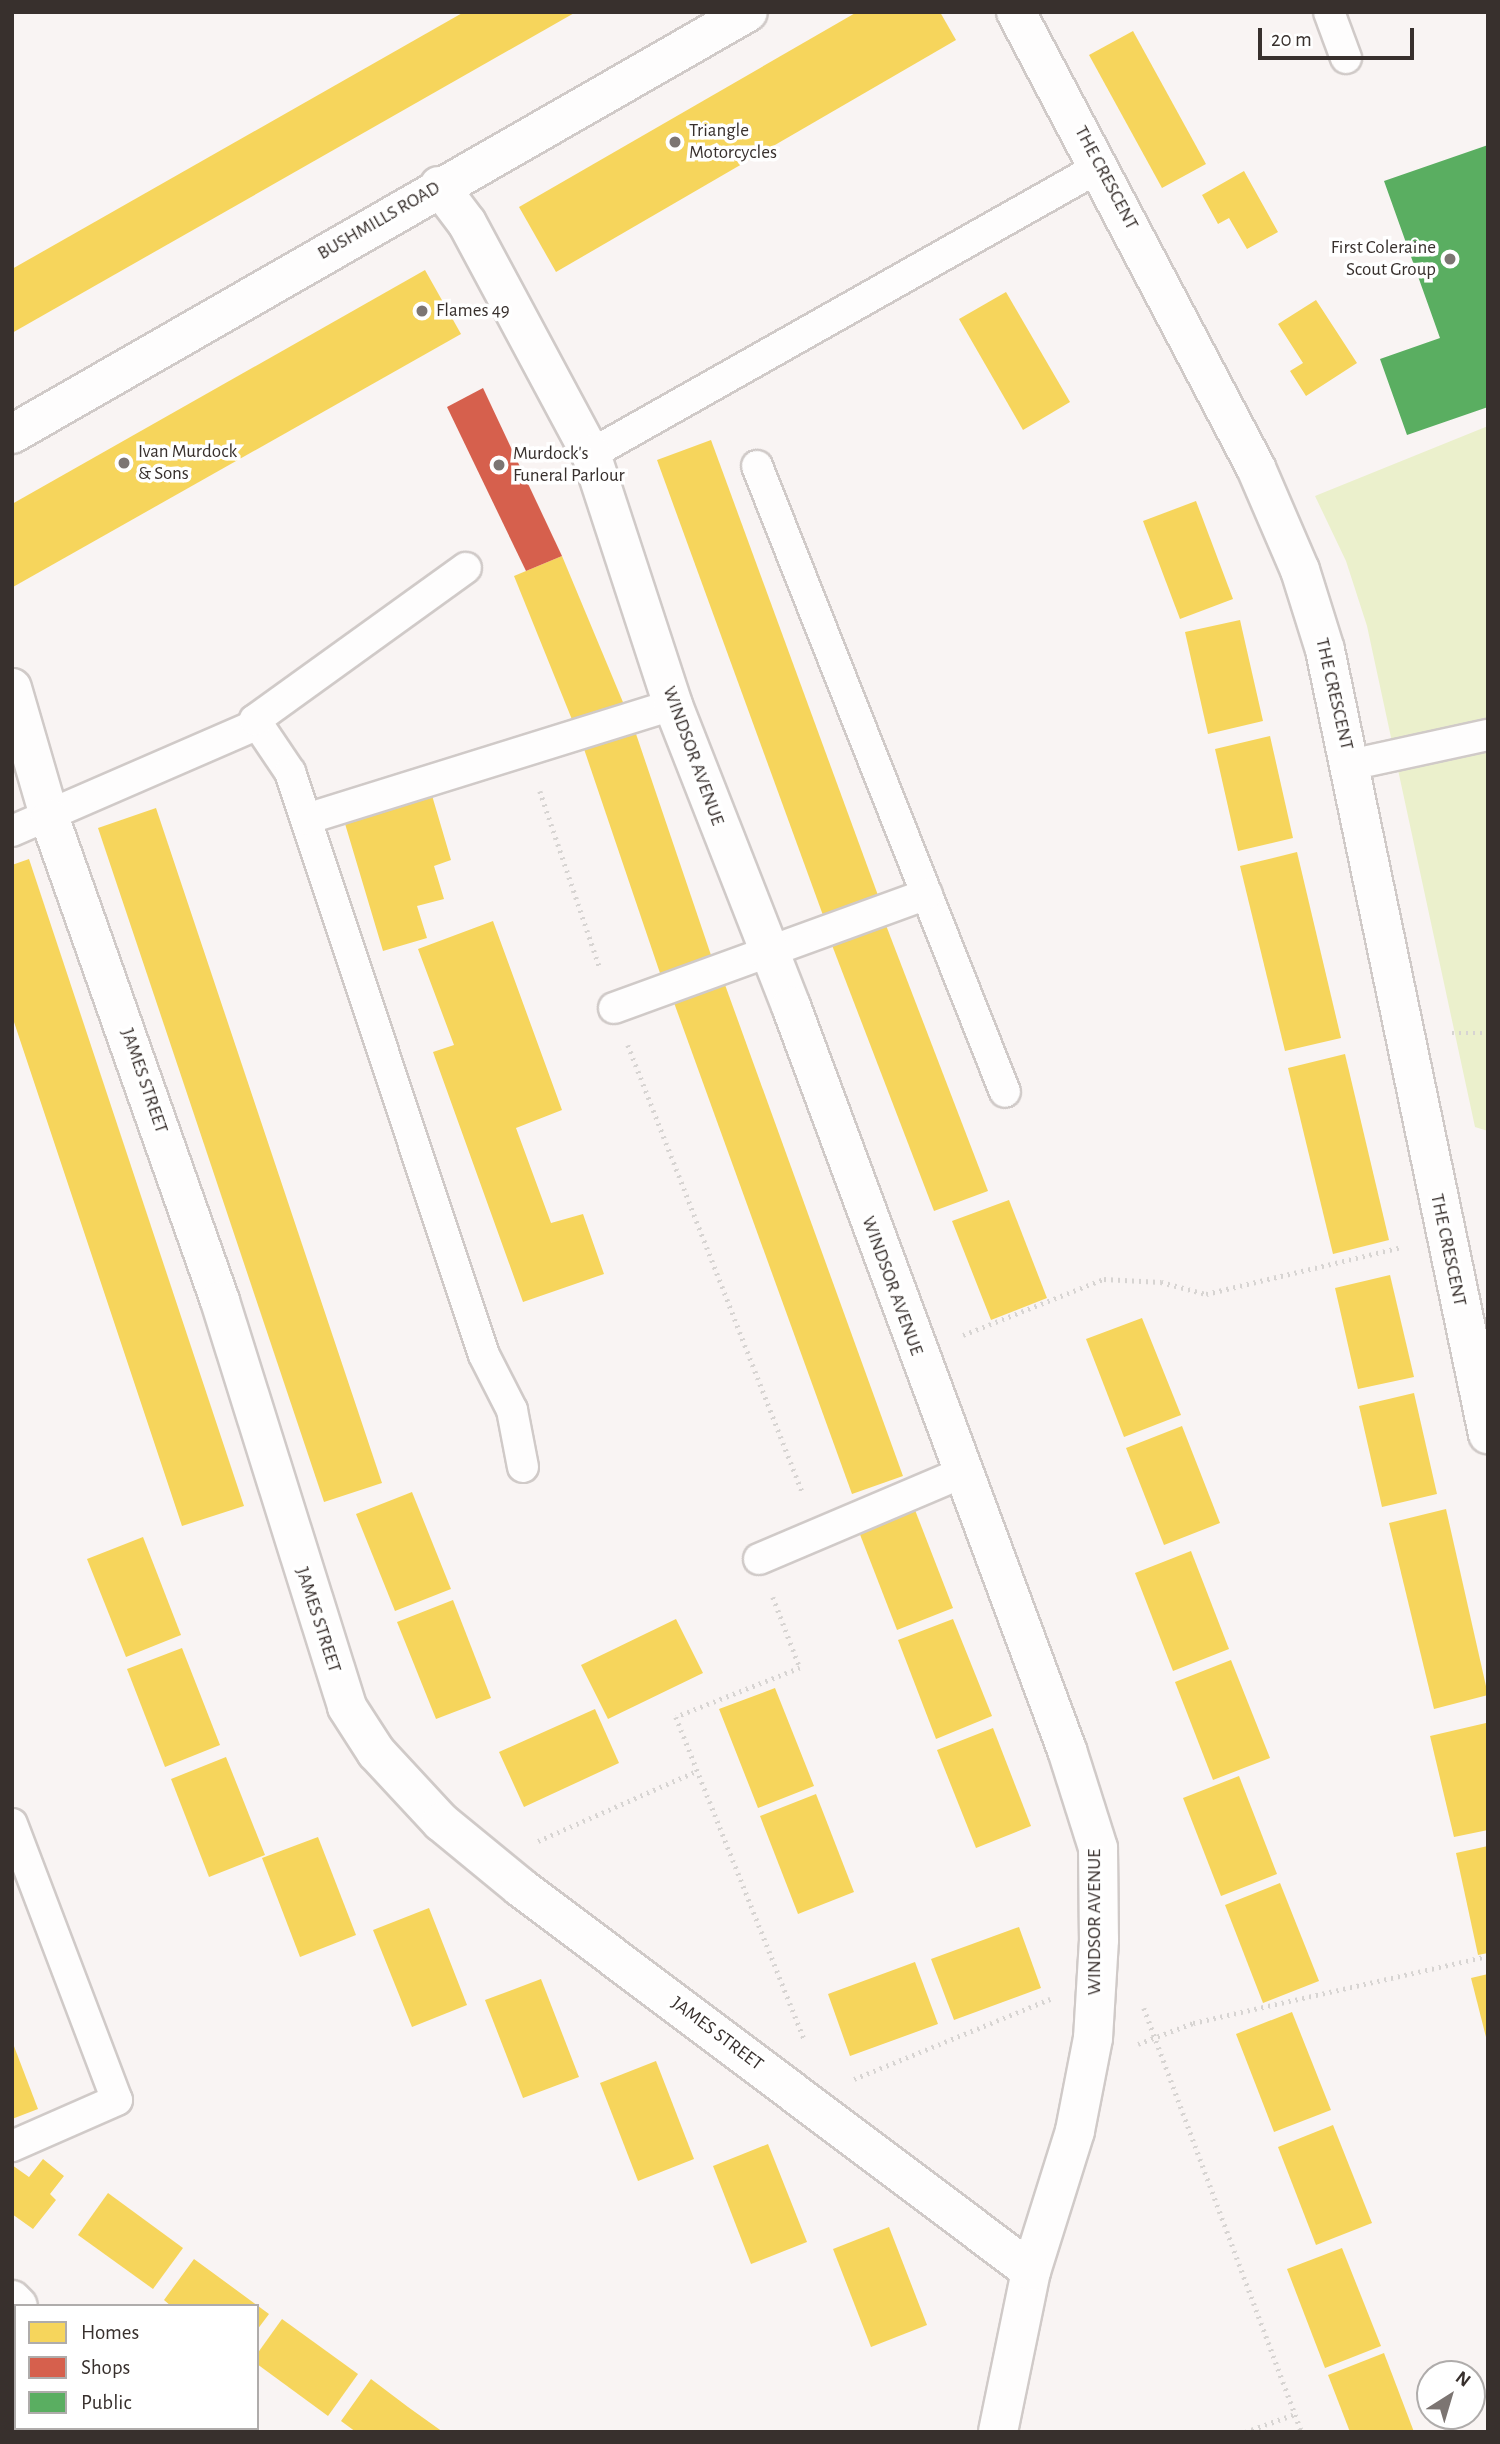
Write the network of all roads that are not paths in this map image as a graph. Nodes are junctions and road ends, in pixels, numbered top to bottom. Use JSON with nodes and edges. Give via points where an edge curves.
{"nodes":[{"id":1,"x":748,"y":12,"type":"edge"},
{"id":2,"x":1016,"y":12,"type":"edge"},
{"id":3,"x":1329,"y":12,"type":"edge"},
{"id":4,"x":1346,"y":58,"type":"dead end"},
{"id":5,"x":1101,"y":166,"type":"junction"},
{"id":6,"x":439,"y":186,"type":"junction"},
{"id":7,"x":12,"y":434,"type":"edge"},
{"id":8,"x":591,"y":454,"type":"junction"},
{"id":9,"x":757,"y":466,"type":"dead end"},
{"id":10,"x":466,"y":568,"type":"dead end"},
{"id":11,"x":12,"y":688,"type":"edge"},
{"id":12,"x":673,"y":705,"type":"junction"},
{"id":13,"x":255,"y":720,"type":"junction"},
{"id":14,"x":1488,"y":735,"type":"edge"},
{"id":15,"x":1350,"y":765,"type":"junction"},
{"id":16,"x":50,"y":819,"type":"junction"},
{"id":17,"x":306,"y":819,"type":"junction"},
{"id":18,"x":12,"y":831,"type":"edge"},
{"id":19,"x":927,"y":894,"type":"junction"},
{"id":20,"x":767,"y":951,"type":"junction"},
{"id":21,"x":614,"y":1008,"type":"road end"},
{"id":22,"x":1005,"y":1092,"type":"dead end"},
{"id":23,"x":1488,"y":1434,"type":"edge"},
{"id":24,"x":523,"y":1468,"type":"dead end"},
{"id":25,"x":962,"y":1473,"type":"junction"},
{"id":26,"x":759,"y":1559,"type":"road end"},
{"id":27,"x":12,"y":1824,"type":"edge"},
{"id":28,"x":12,"y":2146,"type":"edge"},
{"id":29,"x":1031,"y":2270,"type":"junction"},
{"id":30,"x":998,"y":2432,"type":"edge"}],
"edges":[{"from":1,"to":6,"type":"street","name":"BUSHMILLS ROAD"},
{"from":2,"to":5,"type":"street","name":"THE CRESCENT"},
{"from":3,"to":4,"type":"lane"},
{"from":5,"to":8,"type":"lane"},
{"from":5,"to":15,"type":"street","name":"THE CRESCENT","via":[[1256,468],[1300,570],[1325,650]]},
{"from":6,"to":7,"type":"street","name":"BUSHMILLS ROAD"},
{"from":6,"to":8,"type":"street","name":"WINDSOR AVENUE","via":[[467,223]]},
{"from":8,"to":12,"type":"street","name":"WINDSOR AVENUE"},
{"from":9,"to":19,"type":"lane"},
{"from":10,"to":13,"type":"lane"},
{"from":11,"to":16,"type":"street","name":"JAMES STREET"},
{"from":12,"to":17,"type":"lane"},
{"from":12,"to":20,"type":"street","name":"WINDSOR AVENUE"},
{"from":13,"to":16,"type":"lane","via":[[254,726]]},
{"from":13,"to":17,"type":"lane","via":[[290,772]]},
{"from":14,"to":15,"type":"lane"},
{"from":15,"to":23,"type":"street","name":"THE CRESCENT"},
{"from":16,"to":18,"type":"lane"},
{"from":16,"to":29,"type":"street","name":"JAMES STREET","via":[[220,1301],[347,1707],[376,1752],[440,1822],[489,1862],[814,2095]]},
{"from":17,"to":24,"type":"lane","via":[[484,1354],[512,1410]]},
{"from":19,"to":20,"type":"lane"},
{"from":19,"to":22,"type":"lane"},
{"from":20,"to":21,"type":"lane"},
{"from":20,"to":25,"type":"street","name":"WINDSOR AVENUE"},
{"from":25,"to":26,"type":"lane"},
{"from":25,"to":29,"type":"street","name":"WINDSOR AVENUE","via":[[1067,1750],[1098,1848],[1097,1979],[1088,2062],[1075,2131]]},
{"from":27,"to":28,"type":"lane","via":[[117,2100]]},
{"from":29,"to":30,"type":"street","name":"WINDSOR AVENUE"}]}
